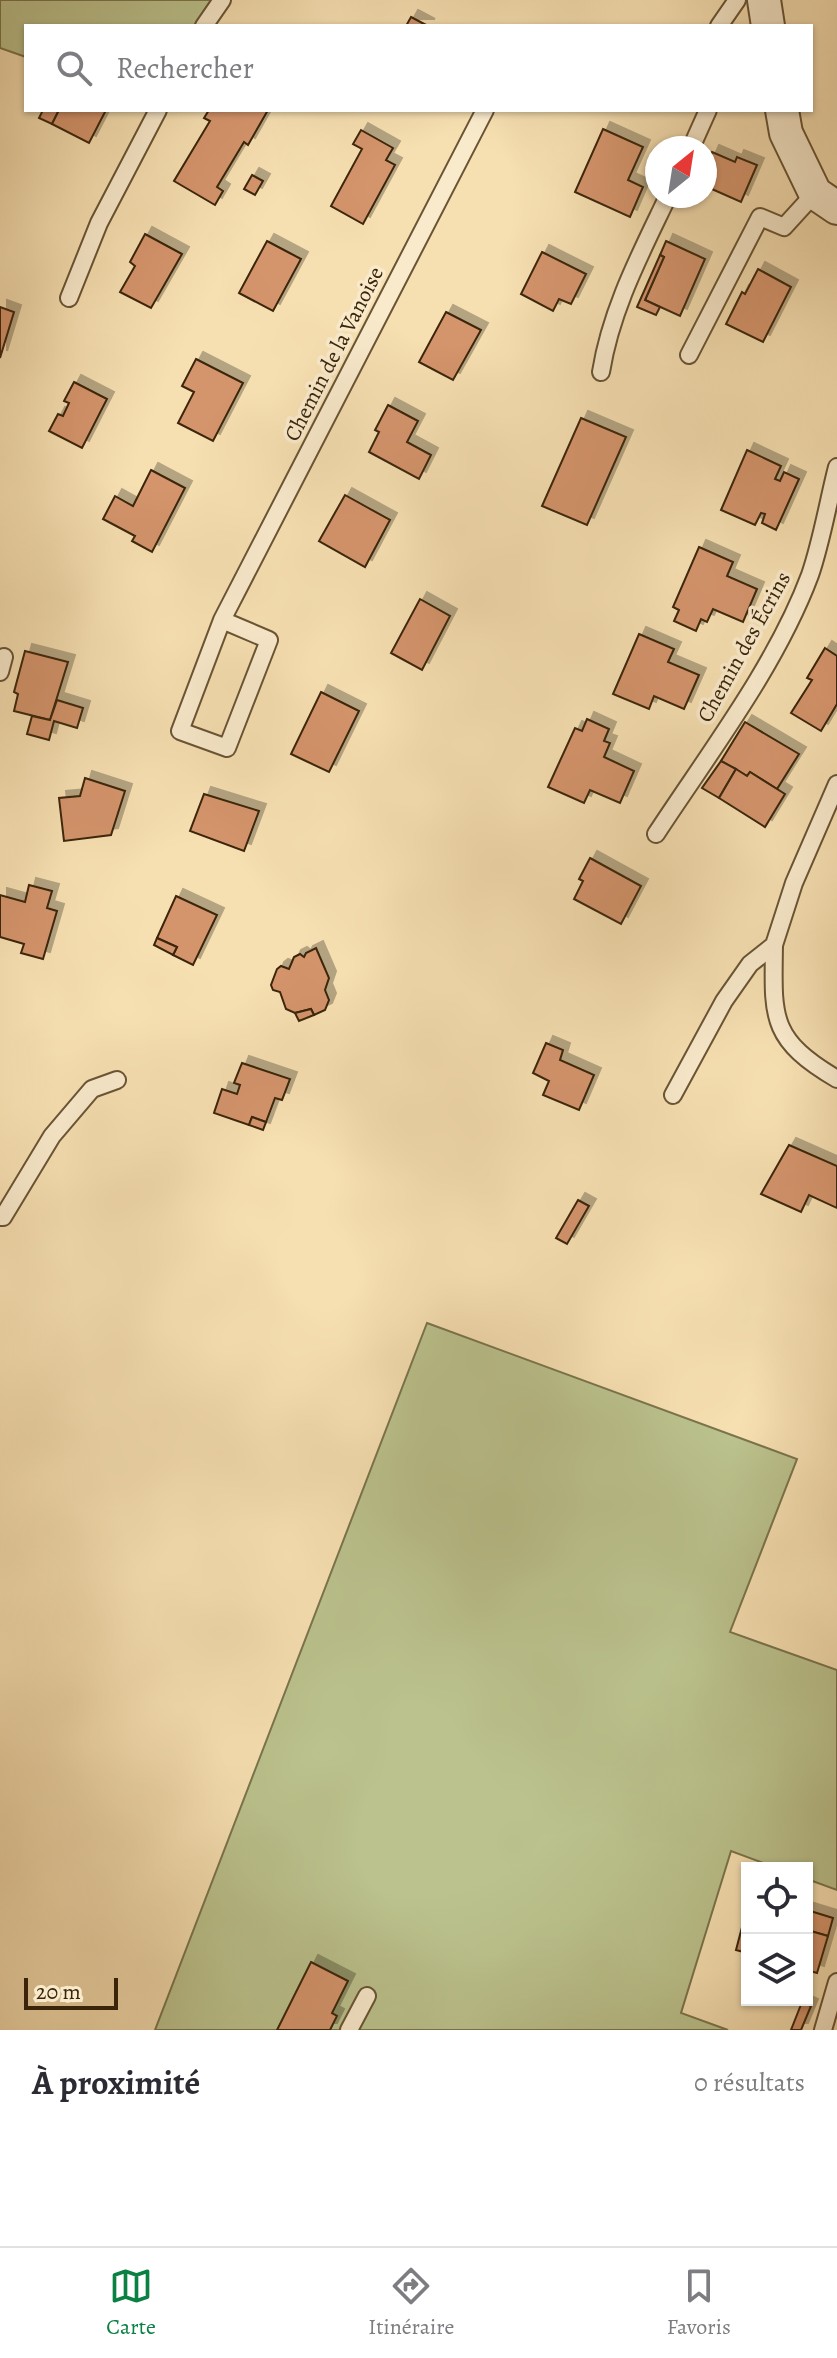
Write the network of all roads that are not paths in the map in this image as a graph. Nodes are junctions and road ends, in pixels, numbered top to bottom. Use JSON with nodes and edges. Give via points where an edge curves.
{"nodes":[{"id":1,"x":222,"y":0,"type":"edge"},
{"id":2,"x":737,"y":0,"type":"edge"},
{"id":3,"x":764,"y":0,"type":"edge"},
{"id":4,"x":205,"y":24,"type":"edge"},
{"id":5,"x":720,"y":24,"type":"edge"},
{"id":6,"x":750,"y":24,"type":"edge"},
{"id":7,"x":768,"y":24,"type":"edge"},
{"id":8,"x":157,"y":112,"type":"edge"},
{"id":9,"x":484,"y":112,"type":"edge"},
{"id":10,"x":707,"y":112,"type":"edge"},
{"id":11,"x":782,"y":112,"type":"edge"},
{"id":12,"x":696,"y":136,"type":"edge"},
{"id":13,"x":826,"y":201,"type":"edge"},
{"id":14,"x":662,"y":208,"type":"edge"},
{"id":15,"x":69,"y":298,"type":"dead end"},
{"id":16,"x":689,"y":355,"type":"dead end"},
{"id":17,"x":601,"y":372,"type":"dead end"},
{"id":18,"x":837,"y":467,"type":"edge"},
{"id":19,"x":222,"y":620,"type":"junction"},
{"id":20,"x":837,"y":784,"type":"edge"},
{"id":21,"x":829,"y":818,"type":"edge"},
{"id":22,"x":656,"y":834,"type":"dead end"},
{"id":23,"x":774,"y":945,"type":"junction"},
{"id":24,"x":837,"y":1079,"type":"edge"},
{"id":25,"x":117,"y":1080,"type":"dead end"},
{"id":26,"x":673,"y":1095,"type":"dead end"},
{"id":27,"x":0,"y":1217,"type":"edge"},
{"id":28,"x":837,"y":1982,"type":"edge"},
{"id":29,"x":367,"y":1996,"type":"dead end"},
{"id":30,"x":349,"y":2030,"type":"edge"},
{"id":31,"x":823,"y":2030,"type":"edge"}],
"edges":[{"from":1,"to":4,"type":"lane"},
{"from":2,"to":5,"type":"lane"},
{"from":3,"to":6,"type":"lane"},
{"from":3,"to":7,"type":"street"},
{"from":8,"to":15,"type":"lane","via":[[99,223]]},
{"from":9,"to":19,"type":"lane","name":"Chemin de la Vanoise"},
{"from":10,"to":12,"type":"lane"},
{"from":11,"to":13,"type":"street","via":[[786,133]]},
{"from":13,"to":16,"type":"lane","via":[[784,227],[760,217]]},
{"from":14,"to":17,"type":"lane","via":[[628,280],[606,340]]},
{"from":18,"to":22,"type":"lane","name":"Chemin des Écrins","via":[[811,572],[795,610]]},
{"from":19,"to":19,"type":"lane","name":"Chemin de la Vanoise","via":[[180,731],[227,748],[269,640]]},
{"from":20,"to":21,"type":"lane"},
{"from":21,"to":23,"type":"lane","via":[[794,883]]},
{"from":23,"to":24,"type":"lane","via":[[772,988],[779,1024],[804,1058]]},
{"from":23,"to":26,"type":"lane","via":[[750,964],[724,1001]]},
{"from":25,"to":27,"type":"lane","via":[[92,1089],[72,1112]]},
{"from":28,"to":31,"type":"lane"},
{"from":29,"to":30,"type":"lane"}]}
